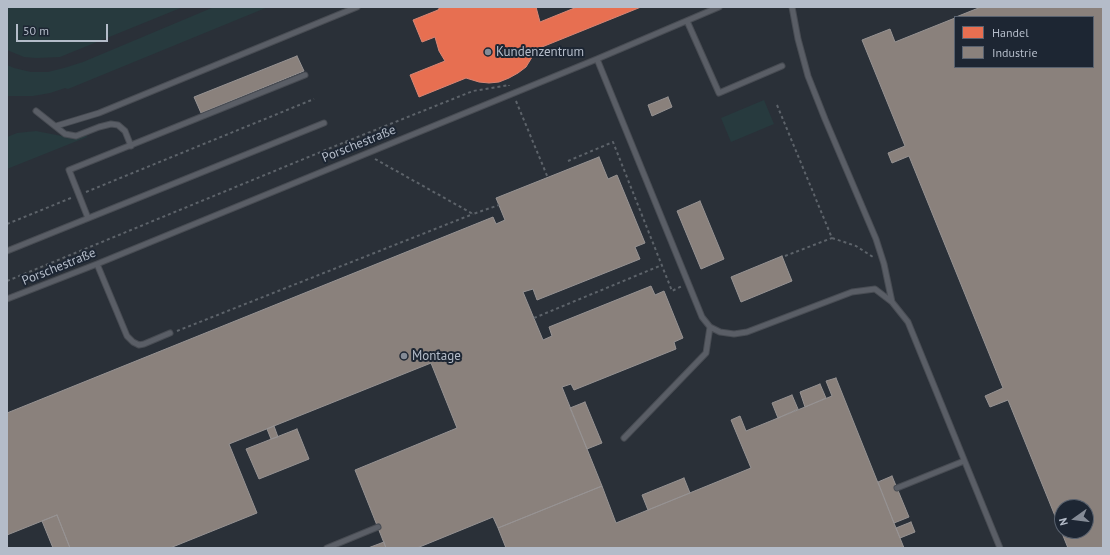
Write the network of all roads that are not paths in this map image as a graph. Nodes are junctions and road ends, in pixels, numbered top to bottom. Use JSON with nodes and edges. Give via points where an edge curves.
{"nodes":[{"id":1,"x":357,"y":7,"type":"edge"},
{"id":2,"x":719,"y":7,"type":"edge"},
{"id":3,"x":792,"y":7,"type":"edge"},
{"id":4,"x":687,"y":21,"type":"junction"},
{"id":5,"x":597,"y":59,"type":"junction"},
{"id":6,"x":782,"y":66,"type":"dead end"},
{"id":7,"x":305,"y":75,"type":"dead end"},
{"id":8,"x":36,"y":111,"type":"dead end"},
{"id":9,"x":324,"y":123,"type":"dead end"},
{"id":10,"x":56,"y":126,"type":"junction"},
{"id":11,"x":131,"y":146,"type":"junction"},
{"id":12,"x":88,"y":218,"type":"junction"},
{"id":13,"x":7,"y":251,"type":"edge"},
{"id":14,"x":97,"y":264,"type":"junction"},
{"id":15,"x":7,"y":299,"type":"edge"},
{"id":16,"x":892,"y":302,"type":"junction"},
{"id":17,"x":710,"y":327,"type":"junction"},
{"id":18,"x":170,"y":333,"type":"road end"},
{"id":19,"x":624,"y":438,"type":"dead end"},
{"id":20,"x":964,"y":461,"type":"junction"},
{"id":21,"x":897,"y":488,"type":"dead end"},
{"id":22,"x":378,"y":527,"type":"dead end"},
{"id":23,"x":327,"y":548,"type":"edge"},
{"id":24,"x":1000,"y":548,"type":"edge"}],
"edges":[{"from":1,"to":10,"type":"lane","via":[[99,113]]},
{"from":2,"to":4,"type":"lane","name":"Porschestraße"},
{"from":3,"to":16,"type":"lane","via":[[808,76],[876,239]]},
{"from":4,"to":5,"type":"lane","name":"Porschestraße"},
{"from":4,"to":6,"type":"lane","via":[[719,93]]},
{"from":5,"to":14,"type":"lane","name":"Porschestraße"},
{"from":5,"to":17,"type":"lane","via":[[702,317]]},
{"from":7,"to":11,"type":"lane"},
{"from":8,"to":10,"type":"lane"},
{"from":9,"to":12,"type":"lane"},
{"from":10,"to":11,"type":"lane","via":[[65,134],[76,136],[99,127],[118,125]]},
{"from":11,"to":12,"type":"lane","via":[[69,170]]},
{"from":12,"to":13,"type":"lane"},
{"from":14,"to":15,"type":"lane","name":"Porschestraße"},
{"from":14,"to":18,"type":"lane","via":[[127,336],[133,342],[144,344]]},
{"from":16,"to":17,"type":"lane","via":[[874,289],[852,292],[747,332],[734,334]]},
{"from":16,"to":20,"type":"lane","via":[[908,322]]},
{"from":17,"to":19,"type":"lane","via":[[706,353]]},
{"from":20,"to":21,"type":"lane"},
{"from":20,"to":24,"type":"lane"},
{"from":22,"to":23,"type":"lane"}]}
